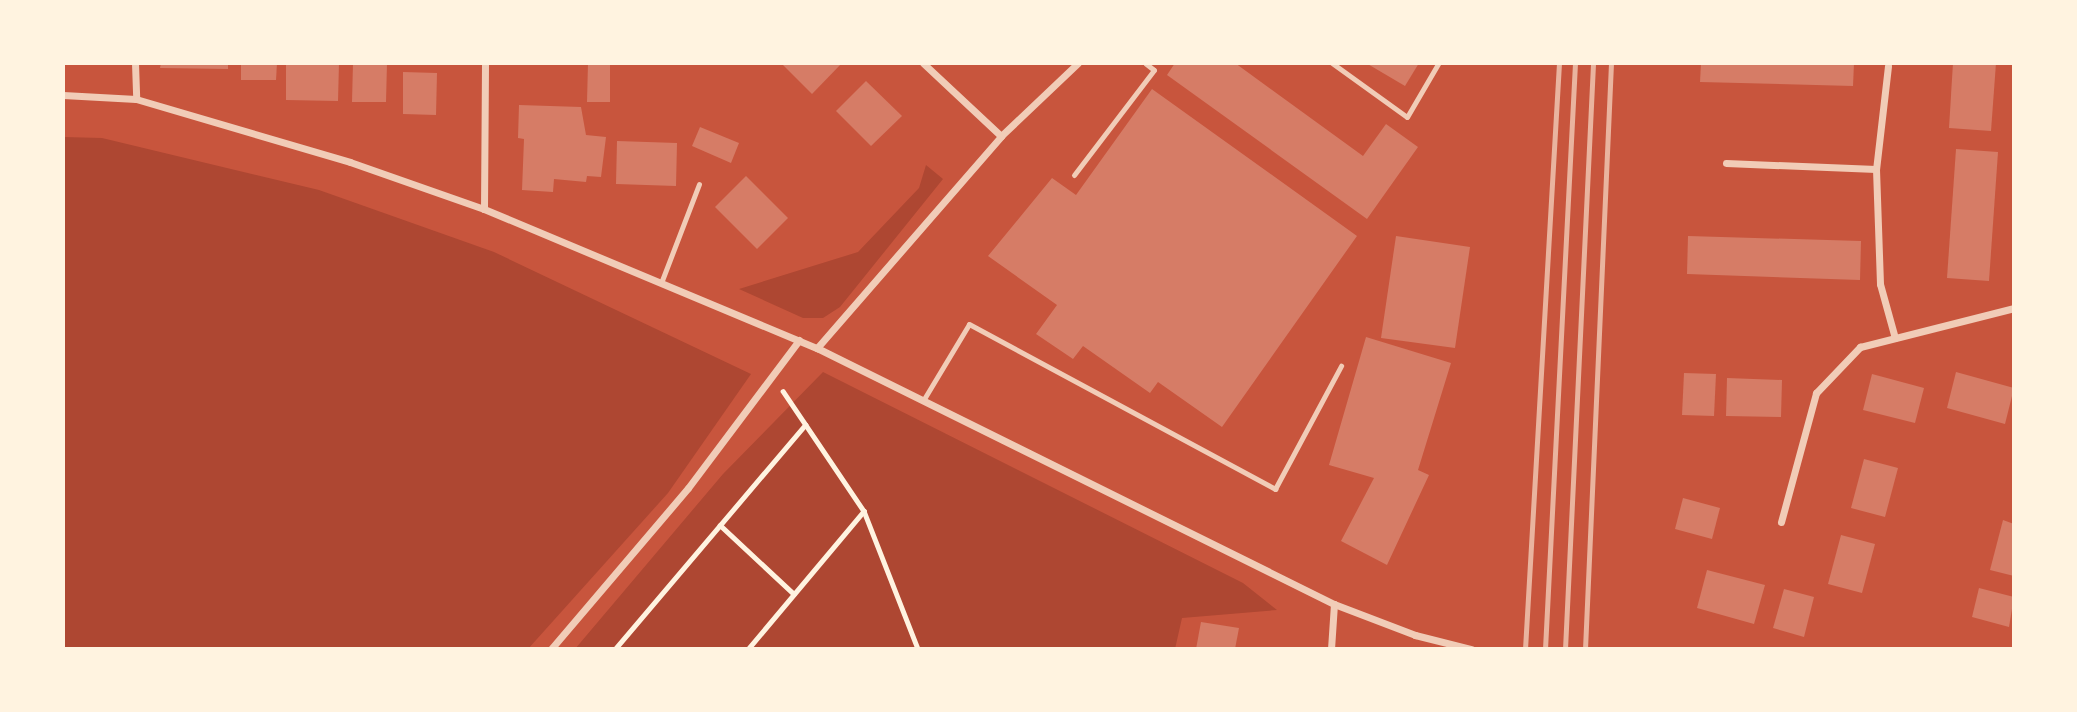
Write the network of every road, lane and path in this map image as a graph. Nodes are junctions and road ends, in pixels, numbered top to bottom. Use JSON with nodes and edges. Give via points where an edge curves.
{"nodes":[{"id":1,"x":135,"y":63,"type":"edge"},
{"id":2,"x":485,"y":63,"type":"edge"},
{"id":3,"x":923,"y":63,"type":"edge"},
{"id":4,"x":1078,"y":63,"type":"edge"},
{"id":5,"x":1145,"y":63,"type":"edge"},
{"id":6,"x":1332,"y":63,"type":"edge"},
{"id":7,"x":1438,"y":64,"type":"edge"},
{"id":8,"x":1888,"y":66,"type":"dead end"},
{"id":9,"x":63,"y":95,"type":"edge"},
{"id":10,"x":136,"y":99,"type":"junction"},
{"id":11,"x":1001,"y":136,"type":"junction"},
{"id":12,"x":1726,"y":163,"type":"dead end"},
{"id":13,"x":1876,"y":169,"type":"junction"},
{"id":14,"x":1074,"y":174,"type":"dead end"},
{"id":15,"x":699,"y":184,"type":"dead end"},
{"id":16,"x":484,"y":209,"type":"junction"},
{"id":17,"x":661,"y":283,"type":"junction"},
{"id":18,"x":2014,"y":308,"type":"edge"},
{"id":19,"x":1895,"y":338,"type":"junction"},
{"id":20,"x":799,"y":340,"type":"junction"},
{"id":21,"x":817,"y":348,"type":"junction"},
{"id":22,"x":1341,"y":366,"type":"dead end"},
{"id":23,"x":773,"y":374,"type":"junction"},
{"id":24,"x":924,"y":399,"type":"junction"},
{"id":25,"x":805,"y":425,"type":"junction"},
{"id":26,"x":864,"y":511,"type":"junction"},
{"id":27,"x":1781,"y":522,"type":"dead end"},
{"id":28,"x":720,"y":525,"type":"junction"},
{"id":29,"x":794,"y":594,"type":"junction"},
{"id":30,"x":1335,"y":604,"type":"junction"},
{"id":31,"x":551,"y":649,"type":"edge"},
{"id":32,"x":615,"y":649,"type":"edge"},
{"id":33,"x":748,"y":649,"type":"edge"},
{"id":34,"x":918,"y":649,"type":"edge"},
{"id":35,"x":1331,"y":649,"type":"edge"},
{"id":36,"x":1471,"y":649,"type":"edge"}],
"edges":[{"from":1,"to":10,"type":"street"},
{"from":2,"to":16,"type":"street"},
{"from":3,"to":11,"type":"street"},
{"from":4,"to":11,"type":"street"},
{"from":5,"to":14,"type":"lane","via":[[1154,70]]},
{"from":6,"to":7,"type":"lane","via":[[1407,117]]},
{"from":8,"to":13,"type":"street"},
{"from":9,"to":10,"type":"street"},
{"from":10,"to":16,"type":"street","via":[[350,162]]},
{"from":11,"to":21,"type":"street"},
{"from":12,"to":13,"type":"street"},
{"from":13,"to":19,"type":"street","via":[[1880,284]]},
{"from":15,"to":17,"type":"lane"},
{"from":16,"to":17,"type":"street"},
{"from":17,"to":20,"type":"street"},
{"from":18,"to":19,"type":"street"},
{"from":19,"to":27,"type":"street","via":[[1860,347],[1816,393]]},
{"from":20,"to":21,"type":"street"},
{"from":20,"to":23,"type":"street"},
{"from":21,"to":24,"type":"street"},
{"from":22,"to":24,"type":"lane","via":[[1275,489],[969,324]]},
{"from":23,"to":25,"type":"path"},
{"from":23,"to":31,"type":"street","via":[[688,488]]},
{"from":24,"to":30,"type":"street"},
{"from":25,"to":26,"type":"path"},
{"from":25,"to":28,"type":"path"},
{"from":26,"to":29,"type":"path"},
{"from":26,"to":34,"type":"path"},
{"from":28,"to":29,"type":"path"},
{"from":28,"to":32,"type":"path"},
{"from":29,"to":33,"type":"path"},
{"from":30,"to":35,"type":"street"},
{"from":30,"to":36,"type":"street","via":[[1415,635]]}]}
